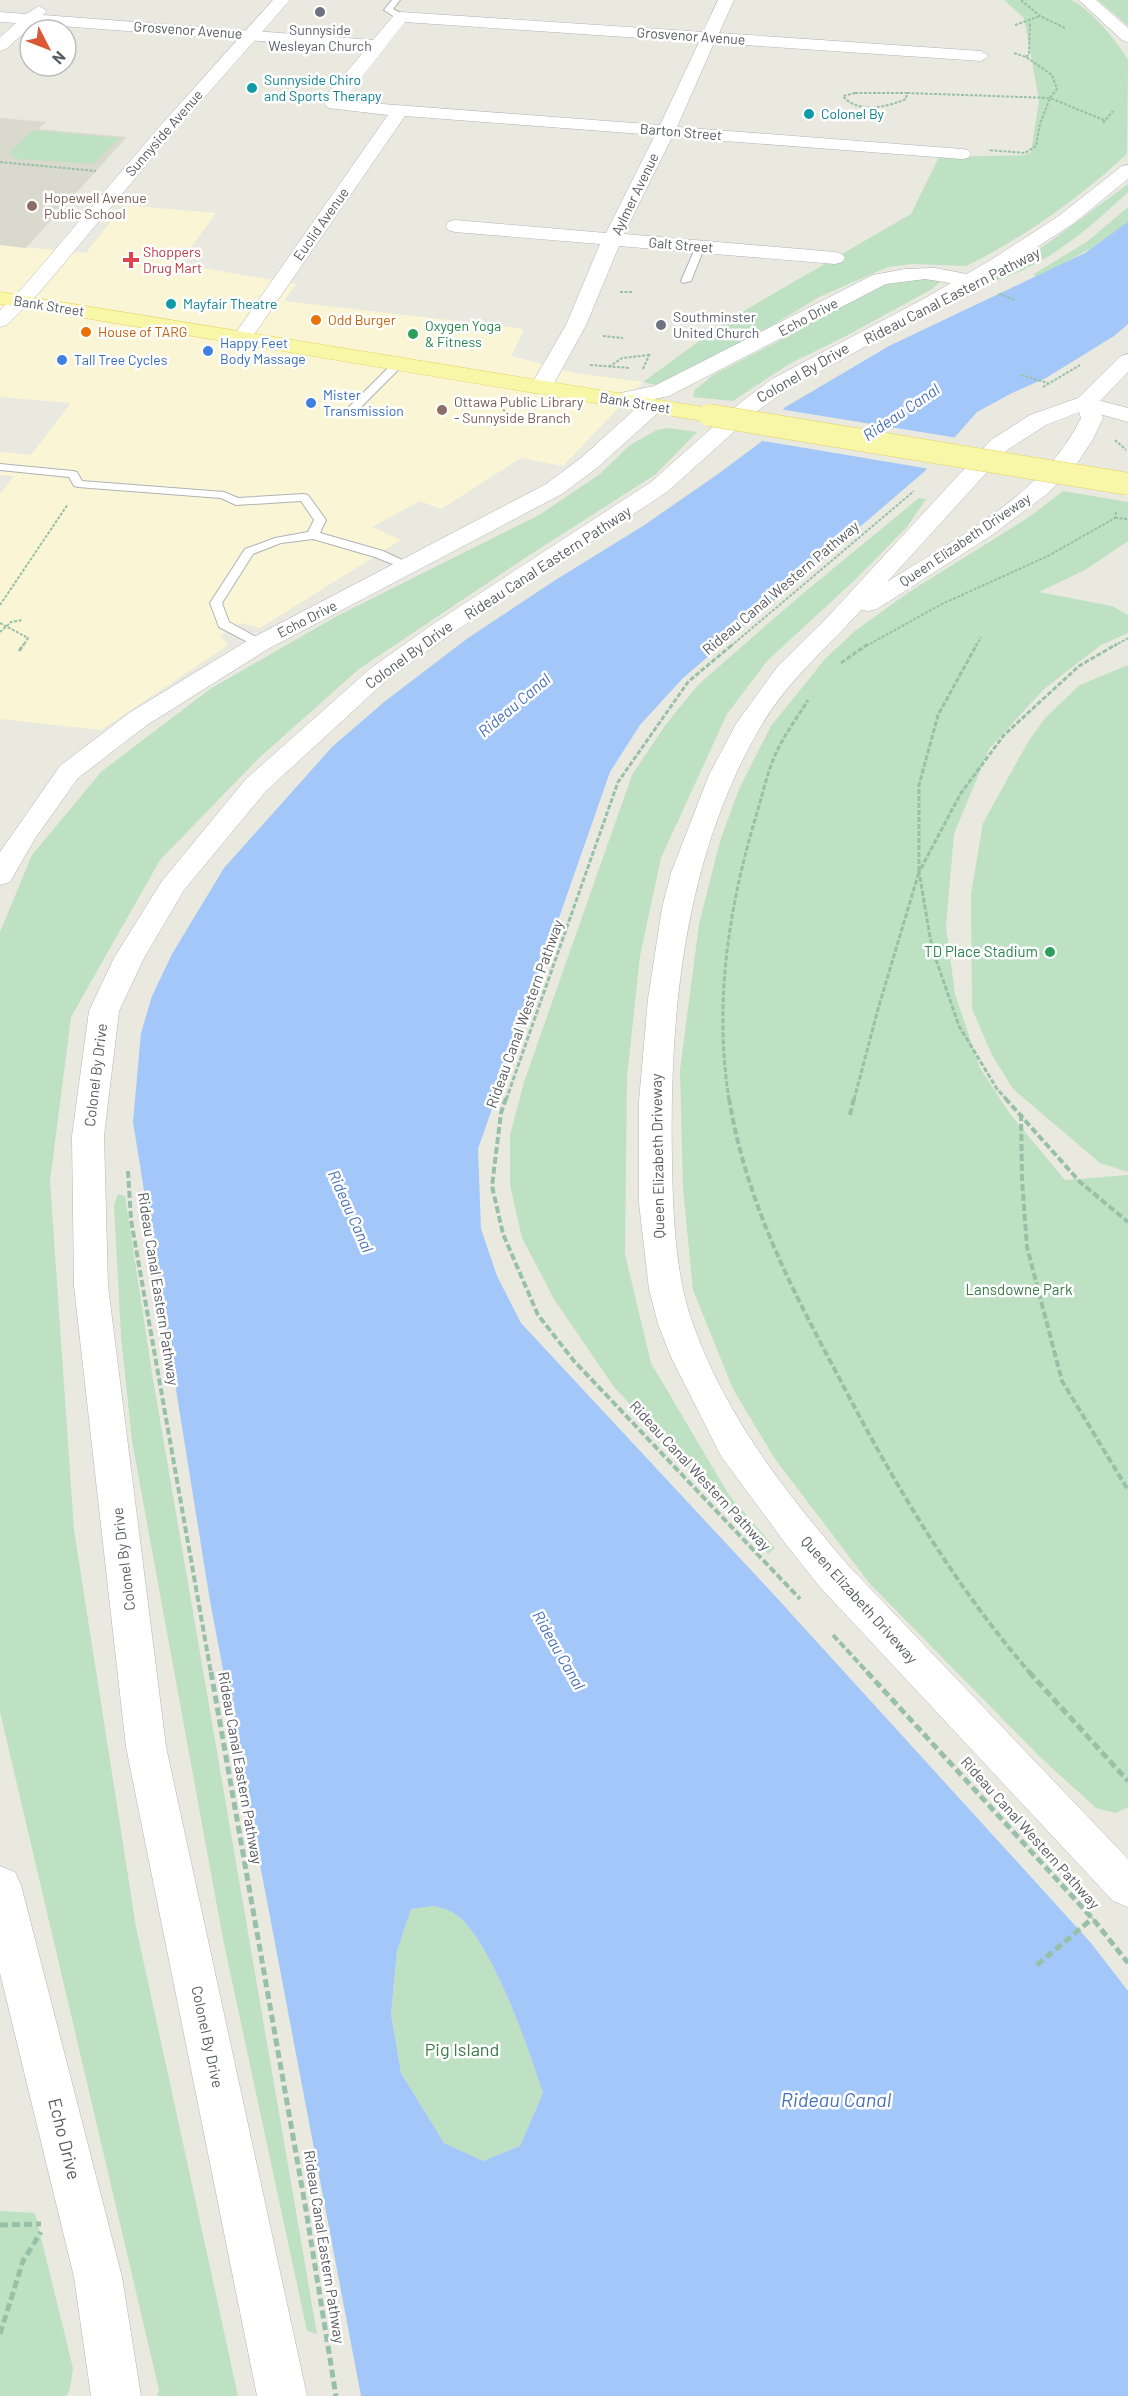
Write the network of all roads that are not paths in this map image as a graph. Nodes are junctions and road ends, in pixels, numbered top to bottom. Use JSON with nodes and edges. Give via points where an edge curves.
{"nodes":[{"id":1,"x":51,"y":0,"type":"edge"},
{"id":2,"x":282,"y":0,"type":"edge"},
{"id":3,"x":396,"y":0,"type":"edge"},
{"id":4,"x":726,"y":0,"type":"edge"},
{"id":5,"x":1087,"y":0,"type":"edge"},
{"id":6,"x":0,"y":17,"type":"edge"},
{"id":7,"x":400,"y":17,"type":"junction"},
{"id":8,"x":32,"y":18,"type":"edge"},
{"id":9,"x":18,"y":19,"type":"edge"},
{"id":10,"x":78,"y":23,"type":"edge"},
{"id":11,"x":18,"y":30,"type":"edge"},
{"id":12,"x":251,"y":35,"type":"junction"},
{"id":13,"x":708,"y":37,"type":"junction"},
{"id":14,"x":1128,"y":37,"type":"edge"},
{"id":15,"x":376,"y":45,"type":"junction"},
{"id":16,"x":0,"y":46,"type":"edge"},
{"id":17,"x":981,"y":56,"type":"dead end"},
{"id":18,"x":400,"y":110,"type":"junction"},
{"id":19,"x":665,"y":131,"type":"junction"},
{"id":20,"x":962,"y":154,"type":"road end"},
{"id":21,"x":1128,"y":170,"type":"edge"},
{"id":22,"x":455,"y":226,"type":"dead end"},
{"id":23,"x":612,"y":239,"type":"junction"},
{"id":24,"x":700,"y":246,"type":"junction"},
{"id":25,"x":835,"y":258,"type":"dead end"},
{"id":26,"x":686,"y":281,"type":"dead end"},
{"id":27,"x":982,"y":286,"type":"junction"},
{"id":28,"x":0,"y":298,"type":"edge"},
{"id":29,"x":20,"y":302,"type":"junction"},
{"id":30,"x":0,"y":321,"type":"edge"},
{"id":31,"x":242,"y":338,"type":"junction"},
{"id":32,"x":1128,"y":360,"type":"edge"},
{"id":33,"x":399,"y":363,"type":"junction"},
{"id":34,"x":541,"y":387,"type":"junction"},
{"id":35,"x":617,"y":400,"type":"junction"},
{"id":36,"x":1086,"y":403,"type":"junction"},
{"id":37,"x":652,"y":406,"type":"junction"},
{"id":38,"x":350,"y":413,"type":"dead end"},
{"id":39,"x":1128,"y":415,"type":"edge"},
{"id":40,"x":0,"y":467,"type":"edge"},
{"id":41,"x":1128,"y":484,"type":"edge"},
{"id":42,"x":314,"y":536,"type":"junction"},
{"id":43,"x":409,"y":566,"type":"junction"},
{"id":44,"x":831,"y":628,"type":"junction"},
{"id":45,"x":259,"y":644,"type":"junction"},
{"id":46,"x":0,"y":876,"type":"edge"},
{"id":47,"x":1121,"y":1868,"type":"edge"},
{"id":48,"x":0,"y":1885,"type":"edge"},
{"id":49,"x":117,"y":2396,"type":"edge"},
{"id":50,"x":282,"y":2396,"type":"edge"}],
"edges":[{"from":1,"to":8,"type":"street"},
{"from":2,"to":12,"type":"street","name":"Sunnyside Avenue"},
{"from":3,"to":7,"type":"lane","via":[[388,10]]},
{"from":4,"to":13,"type":"street","name":"Aylmer Avenue"},
{"from":5,"to":14,"type":"street"},
{"from":6,"to":9,"type":"street","name":"Grosvenor Avenue"},
{"from":7,"to":13,"type":"street","name":"Grosvenor Avenue"},
{"from":7,"to":15,"type":"street"},
{"from":10,"to":12,"type":"street","name":"Grosvenor Avenue"},
{"from":11,"to":16,"type":"street"},
{"from":12,"to":15,"type":"street","name":"Grosvenor Avenue"},
{"from":12,"to":29,"type":"street","name":"Sunnyside Avenue"},
{"from":13,"to":17,"type":"street","name":"Grosvenor Avenue"},
{"from":13,"to":19,"type":"street","name":"Aylmer Avenue"},
{"from":15,"to":18,"type":"street","name":"Barton Street","via":[[334,98],[334,104]]},
{"from":18,"to":19,"type":"street","name":"Barton Street"},
{"from":18,"to":31,"type":"street","name":"Euclid Avenue"},
{"from":19,"to":20,"type":"street","name":"Barton Street"},
{"from":19,"to":23,"type":"street","name":"Aylmer Avenue"},
{"from":21,"to":27,"type":"street","name":"Colonel By Drive"},
{"from":22,"to":23,"type":"street","name":"Galt Street"},
{"from":23,"to":24,"type":"street","name":"Galt Street"},
{"from":23,"to":34,"type":"street","name":"Aylmer Avenue","via":[[576,325]]},
{"from":24,"to":25,"type":"street","name":"Galt Street"},
{"from":24,"to":26,"type":"lane"},
{"from":27,"to":35,"type":"street","name":"Echo Drive","via":[[946,274],[919,271],[880,279],[661,391]]},
{"from":27,"to":50,"type":"street","name":"Colonel By Drive","via":[[808,368],[759,397],[687,466],[659,487],[380,673],[256,785],[172,886],[129,958],[104,1011],[88,1136],[91,1286],[146,1747]]},
{"from":28,"to":29,"type":"main road","name":"Bank Street"},
{"from":29,"to":30,"type":"street","name":"Sunnyside Avenue"},
{"from":29,"to":31,"type":"main road","name":"Bank Street"},
{"from":31,"to":33,"type":"main road","name":"Bank Street"},
{"from":32,"to":36,"type":"street","name":"Queen Elizabeth Driveway"},
{"from":33,"to":34,"type":"main road","name":"Bank Street"},
{"from":33,"to":38,"type":"lane"},
{"from":34,"to":35,"type":"main road","name":"Bank Street"},
{"from":35,"to":37,"type":"main road","name":"Bank Street"},
{"from":36,"to":39,"type":"street"},
{"from":36,"to":44,"type":"street","name":"Queen Elizabeth Driveway","via":[[1038,420],[999,444]]},
{"from":36,"to":44,"type":"street","name":"Queen Elizabeth Driveway","via":[[1092,418],[1086,434],[1043,487],[1007,515]]},
{"from":37,"to":41,"type":"main road","name":"Bank Street","bridge":true},
{"from":37,"to":43,"type":"street","name":"Echo Drive","via":[[554,489]]},
{"from":40,"to":42,"type":"lane","via":[[73,474],[78,484],[224,495],[236,502],[304,497],[320,520]]},
{"from":42,"to":43,"type":"lane"},
{"from":42,"to":45,"type":"lane","via":[[279,540],[249,552],[216,603],[223,624]]},
{"from":43,"to":45,"type":"street","name":"Echo Drive"},
{"from":44,"to":47,"type":"street","name":"Queen Elizabeth Driveway","via":[[787,671],[749,724],[722,775],[676,908],[663,999],[655,1101],[656,1203],[666,1289],[689,1357],[734,1446],[798,1533],[833,1575]]},
{"from":45,"to":46,"type":"street","name":"Echo Drive","via":[[138,719],[69,772]]},
{"from":48,"to":49,"type":"street","name":"Echo Drive","via":[[98,2277]]}]}
